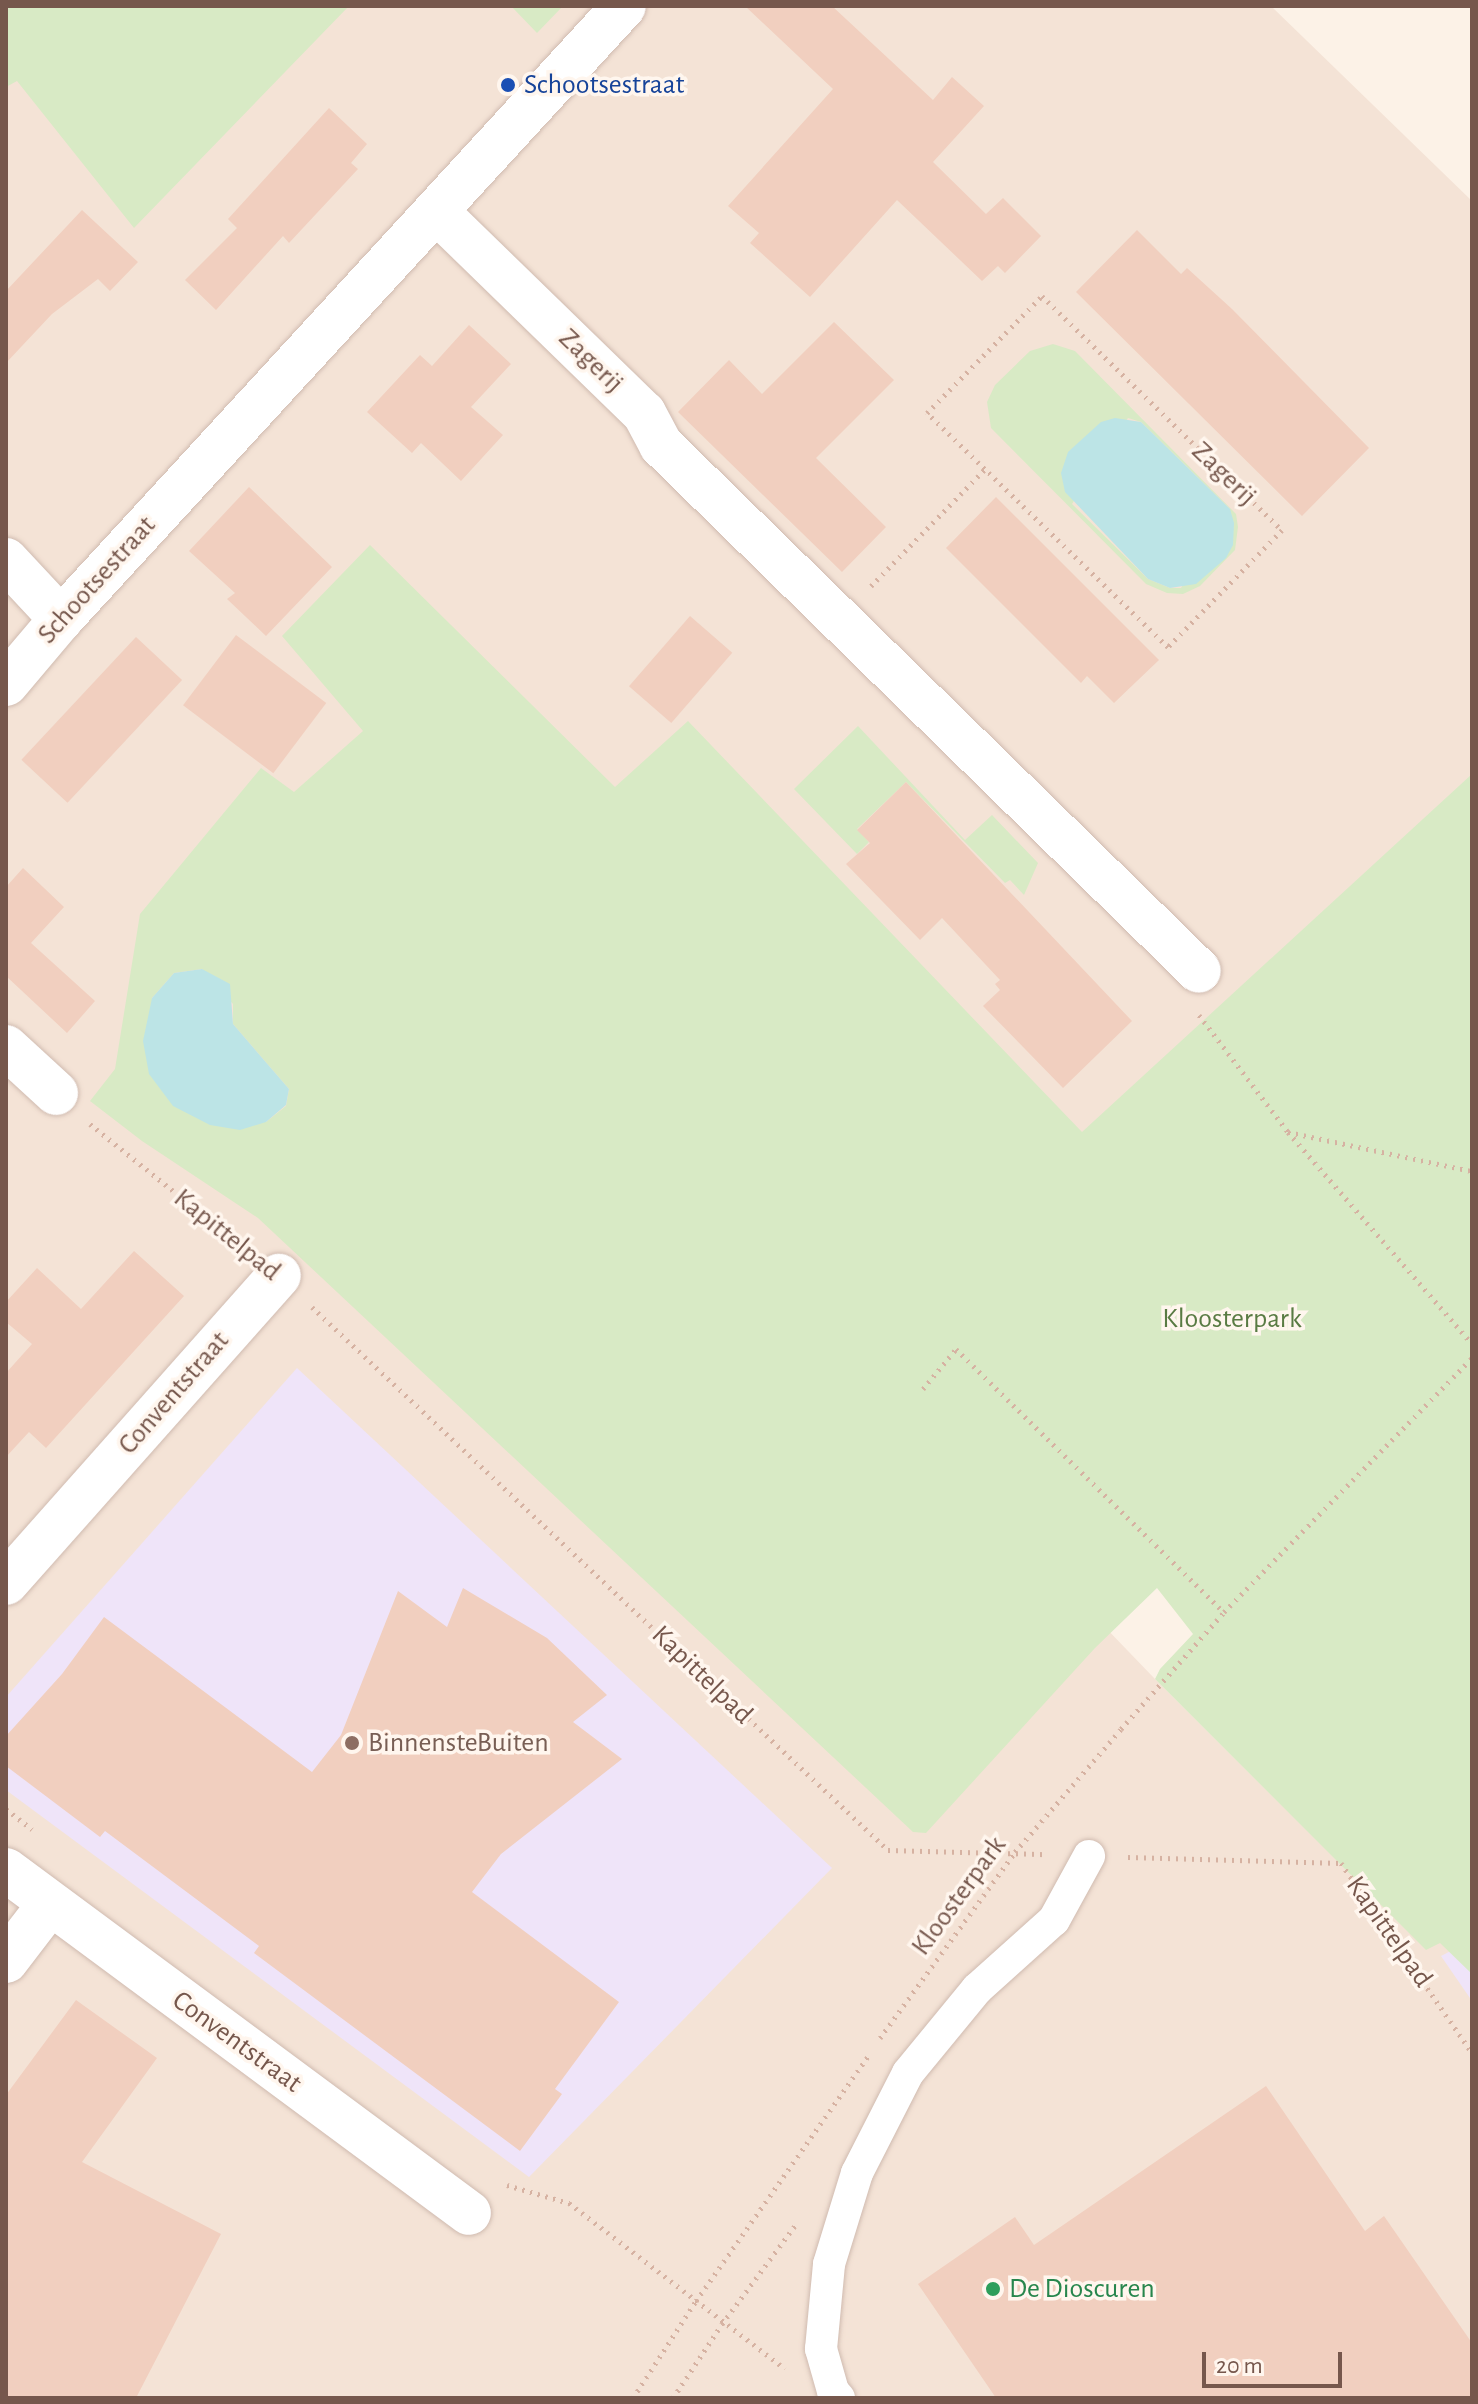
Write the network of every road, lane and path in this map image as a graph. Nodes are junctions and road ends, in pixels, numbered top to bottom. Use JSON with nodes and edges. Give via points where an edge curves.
{"nodes":[{"id":1,"x":624,"y":6,"type":"edge"},
{"id":2,"x":436,"y":211,"type":"junction"},
{"id":3,"x":985,"y":469,"type":"junction"},
{"id":4,"x":6,"y":560,"type":"edge"},
{"id":5,"x":61,"y":619,"type":"junction"},
{"id":6,"x":838,"y":620,"type":"junction"},
{"id":7,"x":12,"y":672,"type":"edge"},
{"id":8,"x":1199,"y":971,"type":"joint"},
{"id":9,"x":6,"y":1047,"type":"edge"},
{"id":10,"x":56,"y":1093,"type":"joint"},
{"id":11,"x":1288,"y":1132,"type":"junction"},
{"id":12,"x":1472,"y":1171,"type":"edge"},
{"id":13,"x":279,"y":1276,"type":"junction"},
{"id":14,"x":1472,"y":1344,"type":"edge"},
{"id":15,"x":1472,"y":1358,"type":"edge"},
{"id":16,"x":923,"y":1389,"type":"dead end"},
{"id":17,"x":6,"y":1583,"type":"edge"},
{"id":18,"x":1224,"y":1612,"type":"junction"},
{"id":19,"x":6,"y":1809,"type":"edge"},
{"id":20,"x":44,"y":1838,"type":"dead end"},
{"id":21,"x":1015,"y":1852,"type":"junction"},
{"id":22,"x":1089,"y":1856,"type":"junction"},
{"id":23,"x":6,"y":1870,"type":"edge"},
{"id":24,"x":49,"y":1905,"type":"junction"},
{"id":25,"x":6,"y":1961,"type":"edge"},
{"id":26,"x":1472,"y":2053,"type":"edge"},
{"id":27,"x":500,"y":2180,"type":"dead end"},
{"id":28,"x":806,"y":2211,"type":"dead end"},
{"id":29,"x":469,"y":2213,"type":"dead end"},
{"id":30,"x":696,"y":2301,"type":"junction"},
{"id":31,"x":722,"y":2324,"type":"junction"},
{"id":32,"x":836,"y":2394,"type":"edge"},
{"id":33,"x":633,"y":2398,"type":"edge"},
{"id":34,"x":673,"y":2398,"type":"edge"}],
"edges":[{"from":1,"to":2,"type":"street","name":"Schootsestraat"},
{"from":2,"to":5,"type":"street","name":"Schootsestraat"},
{"from":2,"to":6,"type":"street","name":"Zagerij","via":[[644,413],[661,445]]},
{"from":3,"to":3,"type":"path","name":"Zagerij","via":[[1168,647],[1282,530],[1042,296],[927,413]]},
{"from":3,"to":6,"type":"path"},
{"from":4,"to":5,"type":"street"},
{"from":5,"to":7,"type":"street","name":"Schootsestraat"},
{"from":6,"to":8,"type":"street","name":"Zagerij"},
{"from":8,"to":11,"type":"path","via":[[1186,997]]},
{"from":9,"to":10,"type":"street"},
{"from":10,"to":13,"type":"path","name":"Kapittelpad"},
{"from":11,"to":12,"type":"path"},
{"from":11,"to":14,"type":"path"},
{"from":13,"to":17,"type":"street","name":"Conventstraat"},
{"from":13,"to":21,"type":"path","name":"Kapittelpad","via":[[888,1850]]},
{"from":15,"to":18,"type":"path","name":"Kloosterpark"},
{"from":16,"to":18,"type":"path","via":[[956,1349]]},
{"from":18,"to":21,"type":"path","name":"Kloosterpark"},
{"from":19,"to":20,"type":"path"},
{"from":21,"to":22,"type":"path","name":"Kapittelpad"},
{"from":21,"to":30,"type":"path","name":"Kloosterpark"},
{"from":22,"to":26,"type":"path","name":"Kapittelpad","via":[[1341,1863]]},
{"from":22,"to":32,"type":"street","via":[[1054,1920],[977,1989],[908,2073],[857,2173],[829,2264],[821,2349]]},
{"from":23,"to":24,"type":"street","name":"Conventstraat"},
{"from":24,"to":25,"type":"street"},
{"from":24,"to":29,"type":"street","name":"Conventstraat"},
{"from":27,"to":30,"type":"path","via":[[513,2189],[569,2203]]},
{"from":28,"to":31,"type":"path"},
{"from":30,"to":31,"type":"path"},
{"from":30,"to":33,"type":"path","name":"Kloosterpark"},
{"from":31,"to":32,"type":"path","via":[[790,2373]]},
{"from":31,"to":34,"type":"path"}]}
